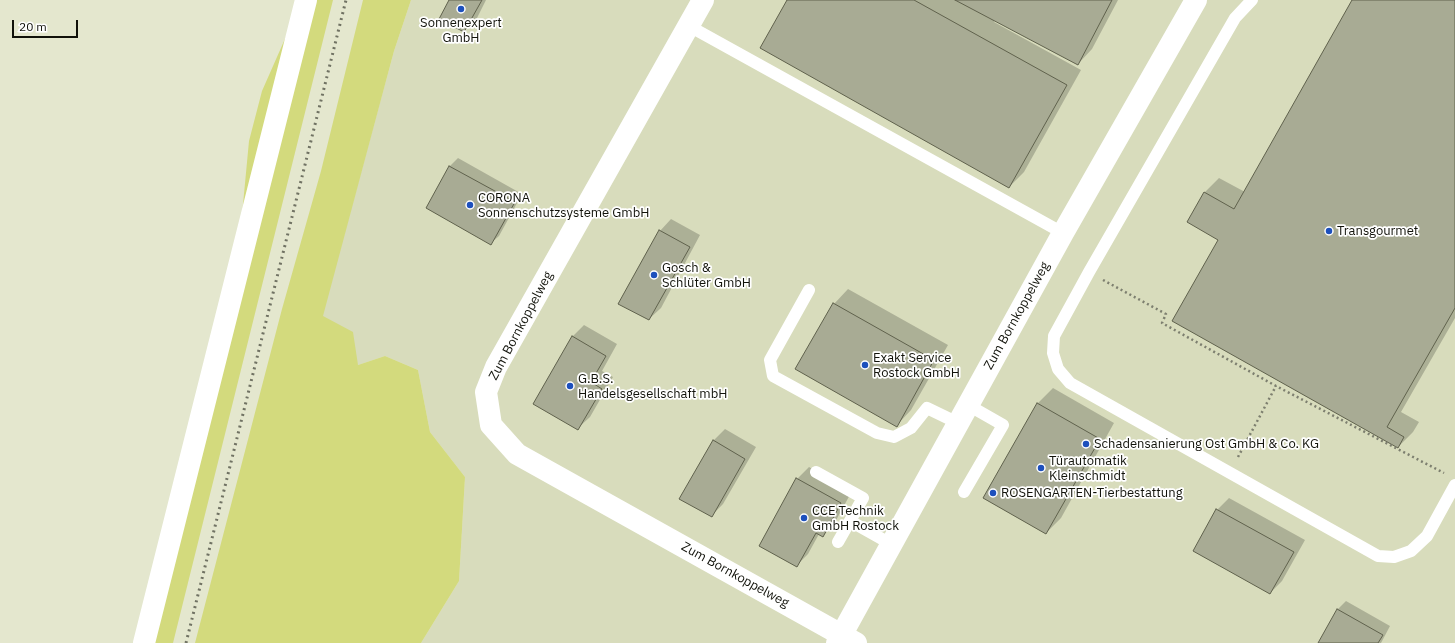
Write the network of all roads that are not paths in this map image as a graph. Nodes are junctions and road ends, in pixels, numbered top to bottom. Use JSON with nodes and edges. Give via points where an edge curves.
{"nodes":[{"id":1,"x":306,"y":0,"type":"edge"},
{"id":2,"x":703,"y":0,"type":"edge"},
{"id":3,"x":1196,"y":0,"type":"edge"},
{"id":4,"x":1252,"y":0,"type":"edge"},
{"id":5,"x":689,"y":26,"type":"junction"},
{"id":6,"x":1063,"y":234,"type":"junction"},
{"id":7,"x":809,"y":290,"type":"dead end"},
{"id":8,"x":963,"y":414,"type":"junction"},
{"id":9,"x":816,"y":472,"type":"dead end"},
{"id":10,"x":1452,"y":480,"type":"edge"},
{"id":11,"x":964,"y":492,"type":"dead end"},
{"id":12,"x":850,"y":521,"type":"junction"},
{"id":13,"x":838,"y":542,"type":"dead end"},
{"id":14,"x":891,"y":544,"type":"junction"},
{"id":15,"x":845,"y":640,"type":"edge"},
{"id":16,"x":144,"y":643,"type":"edge"}],
"edges":[{"from":1,"to":16,"type":"street"},
{"from":2,"to":5,"type":"street","name":"Zum Bornkoppelweg"},
{"from":3,"to":6,"type":"street","name":"Zum Bornkoppelweg"},
{"from":4,"to":10,"type":"lane","via":[[1235,18],[1054,336],[1054,353],[1058,369],[1070,383],[1378,556],[1394,557],[1410,551],[1427,536]]},
{"from":5,"to":6,"type":"lane"},
{"from":5,"to":15,"type":"street","name":"Zum Bornkoppelweg","via":[[496,367],[486,392],[491,425],[517,454]]},
{"from":6,"to":8,"type":"street","name":"Zum Bornkoppelweg"},
{"from":7,"to":8,"type":"lane","via":[[770,360],[773,376],[877,433],[894,437],[911,428],[927,408]]},
{"from":8,"to":11,"type":"lane","via":[[1003,425]]},
{"from":8,"to":14,"type":"street","name":"Zum Bornkoppelweg"},
{"from":9,"to":12,"type":"lane","via":[[863,498]]},
{"from":12,"to":13,"type":"lane"},
{"from":12,"to":14,"type":"lane"},
{"from":14,"to":15,"type":"street","name":"Zum Bornkoppelweg"}]}
